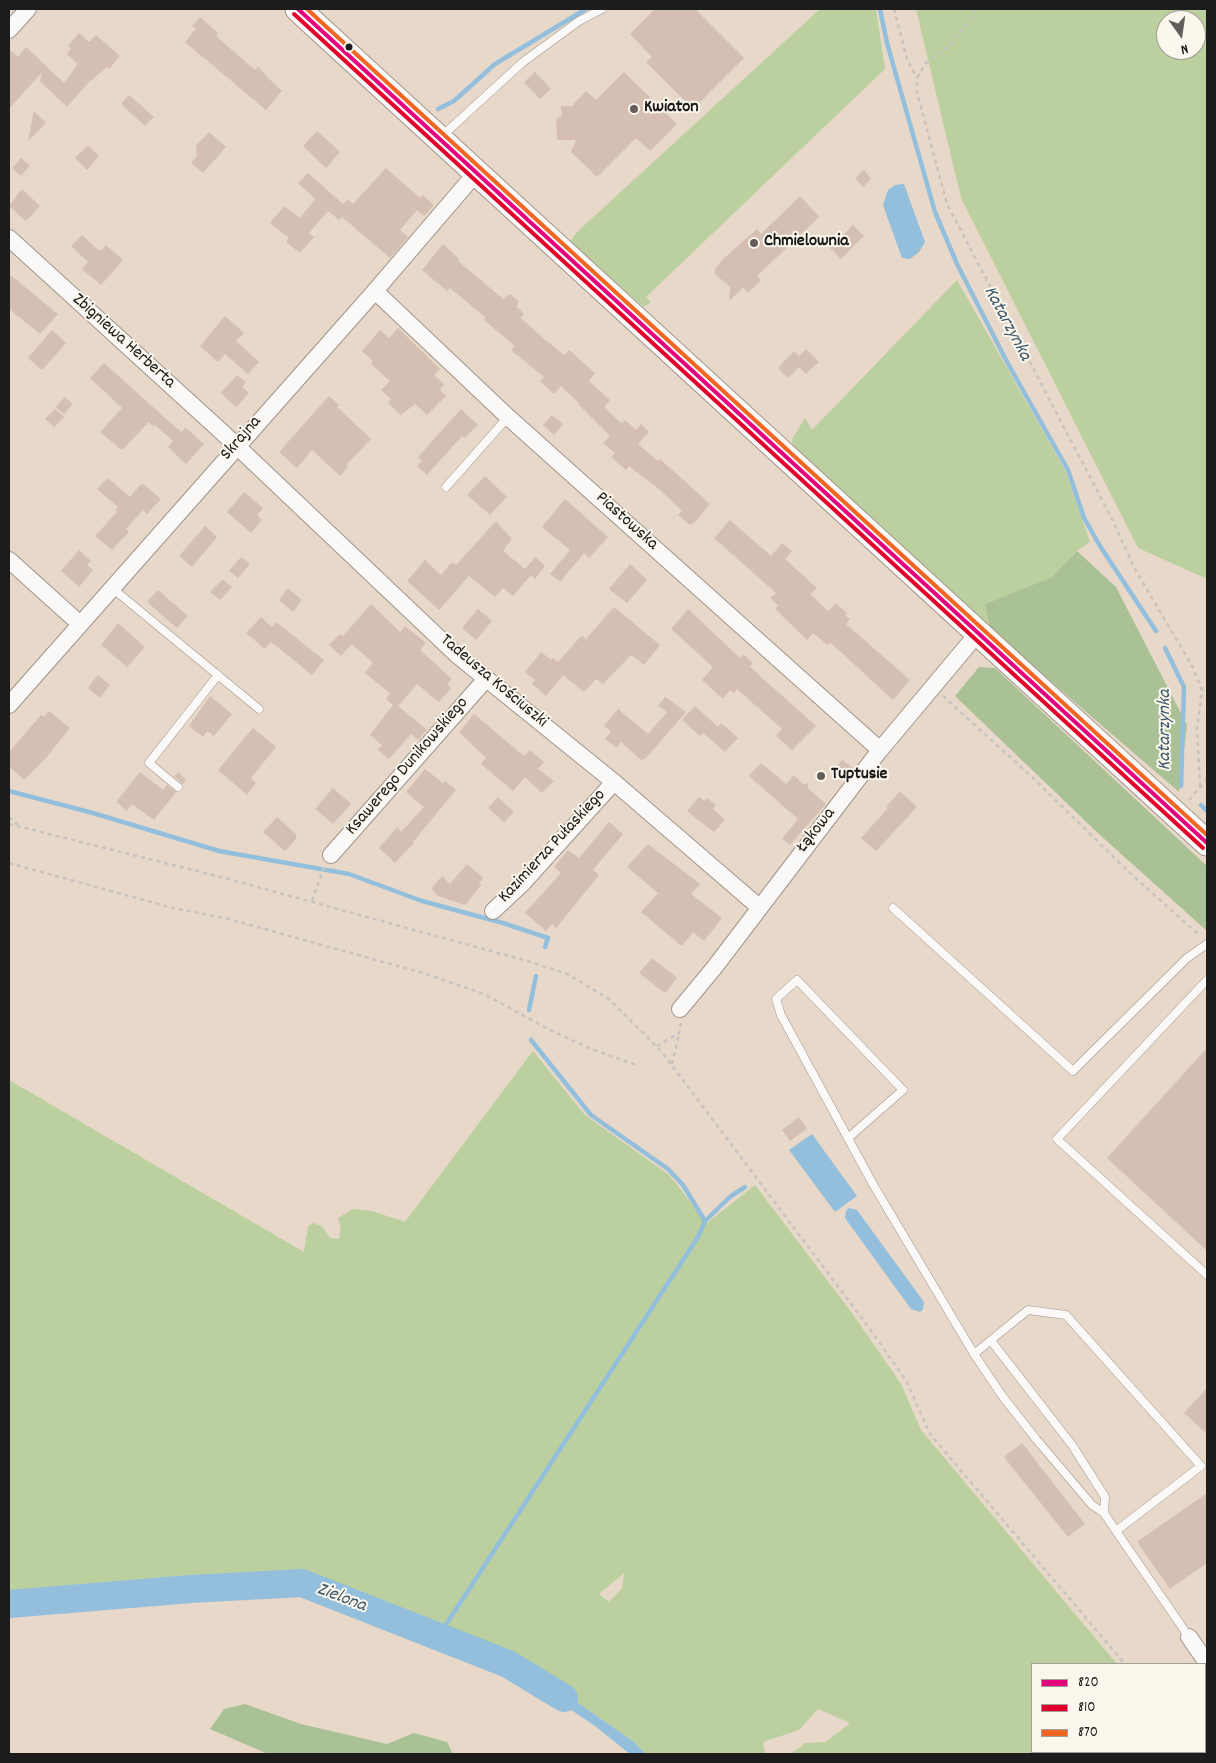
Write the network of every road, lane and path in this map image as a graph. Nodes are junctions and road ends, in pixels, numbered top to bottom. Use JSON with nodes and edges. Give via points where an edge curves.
{"nodes":[{"id":1,"x":28,"y":9,"type":"edge"},
{"id":2,"x":298,"y":9,"type":"edge"},
{"id":3,"x":602,"y":9,"type":"edge"},
{"id":4,"x":894,"y":9,"type":"edge"},
{"id":5,"x":976,"y":9,"type":"edge"},
{"id":6,"x":9,"y":30,"type":"edge"},
{"id":7,"x":917,"y":78,"type":"junction"},
{"id":8,"x":432,"y":132,"type":"junction"},
{"id":9,"x":476,"y":173,"type":"junction"},
{"id":10,"x":9,"y":238,"type":"edge"},
{"id":11,"x":375,"y":291,"type":"junction"},
{"id":12,"x":508,"y":417,"type":"junction"},
{"id":13,"x":236,"y":446,"type":"junction"},
{"id":14,"x":446,"y":487,"type":"dead end"},
{"id":15,"x":9,"y":560,"type":"edge"},
{"id":16,"x":112,"y":588,"type":"junction"},
{"id":17,"x":80,"y":624,"type":"junction"},
{"id":18,"x":978,"y":633,"type":"junction"},
{"id":19,"x":218,"y":675,"type":"junction"},
{"id":20,"x":486,"y":679,"type":"junction"},
{"id":21,"x":932,"y":687,"type":"junction"},
{"id":22,"x":1202,"y":690,"type":"junction"},
{"id":23,"x":1207,"y":691,"type":"edge"},
{"id":24,"x":9,"y":705,"type":"edge"},
{"id":25,"x":258,"y":709,"type":"dead end"},
{"id":26,"x":880,"y":750,"type":"junction"},
{"id":27,"x":1207,"y":779,"type":"edge"},
{"id":28,"x":614,"y":782,"type":"junction"},
{"id":29,"x":1200,"y":786,"type":"junction"},
{"id":30,"x":178,"y":787,"type":"dead end"},
{"id":31,"x":1177,"y":815,"type":"junction"},
{"id":32,"x":9,"y":817,"type":"edge"},
{"id":33,"x":9,"y":824,"type":"edge"},
{"id":34,"x":18,"y":826,"type":"junction"},
{"id":35,"x":1207,"y":843,"type":"edge"},
{"id":36,"x":331,"y":854,"type":"dead end"},
{"id":37,"x":9,"y":863,"type":"edge"},
{"id":38,"x":323,"y":872,"type":"dead end"},
{"id":39,"x":312,"y":901,"type":"junction"},
{"id":40,"x":759,"y":907,"type":"junction"},
{"id":41,"x":893,"y":908,"type":"dead end"},
{"id":42,"x":493,"y":910,"type":"dead end"},
{"id":43,"x":1207,"y":943,"type":"edge"},
{"id":44,"x":1207,"y":981,"type":"edge"},
{"id":45,"x":680,"y":1009,"type":"joint"},
{"id":46,"x":679,"y":1032,"type":"junction"},
{"id":47,"x":657,"y":1046,"type":"junction"},
{"id":48,"x":672,"y":1064,"type":"junction"},
{"id":49,"x":636,"y":1065,"type":"dead end"},
{"id":50,"x":848,"y":1138,"type":"junction"},
{"id":51,"x":1207,"y":1275,"type":"edge"},
{"id":52,"x":992,"y":1342,"type":"junction"},
{"id":53,"x":974,"y":1354,"type":"junction"},
{"id":54,"x":1207,"y":1460,"type":"edge"},
{"id":55,"x":1201,"y":1466,"type":"junction"},
{"id":56,"x":1104,"y":1513,"type":"junction"},
{"id":57,"x":1116,"y":1531,"type":"junction"},
{"id":58,"x":1189,"y":1637,"type":"joint"},
{"id":59,"x":1124,"y":1663,"type":"edge"},
{"id":60,"x":1207,"y":1663,"type":"edge"}],
"edges":[{"from":1,"to":6,"type":"street"},
{"from":2,"to":8,"type":"main road"},
{"from":3,"to":8,"type":"lane","via":[[523,62]]},
{"from":4,"to":7,"type":"path","via":[[907,59]]},
{"from":5,"to":7,"type":"path","via":[[950,46],[926,63]]},
{"from":7,"to":22,"type":"path","via":[[916,92],[950,212],[1135,569],[1191,664]]},
{"from":8,"to":9,"type":"main road"},
{"from":9,"to":11,"type":"street","name":"Skrajna"},
{"from":9,"to":18,"type":"main road"},
{"from":10,"to":13,"type":"street","name":"Zbigniewa Herberta"},
{"from":11,"to":12,"type":"street","name":"Piastowska"},
{"from":11,"to":13,"type":"street","name":"Skrajna"},
{"from":12,"to":14,"type":"lane"},
{"from":12,"to":26,"type":"street","name":"Piastowska"},
{"from":13,"to":16,"type":"street","name":"Skrajna"},
{"from":13,"to":20,"type":"street","name":"Tadeusza Kościuszki"},
{"from":15,"to":17,"type":"street"},
{"from":16,"to":17,"type":"street","name":"Skrajna"},
{"from":16,"to":19,"type":"lane"},
{"from":17,"to":24,"type":"street","name":"Skrajna"},
{"from":18,"to":21,"type":"street","name":"Łąkowa"},
{"from":18,"to":31,"type":"main road"},
{"from":19,"to":25,"type":"lane"},
{"from":19,"to":30,"type":"lane","via":[[149,763]]},
{"from":20,"to":28,"type":"street","name":"Tadeusza Kościuszki"},
{"from":20,"to":36,"type":"street","name":"Ksawerego Dunikowskiego"},
{"from":21,"to":26,"type":"street","name":"Łąkowa"},
{"from":21,"to":43,"type":"path"},
{"from":22,"to":23,"type":"path"},
{"from":22,"to":29,"type":"path","via":[[1197,729]]},
{"from":26,"to":40,"type":"street","name":"Łąkowa"},
{"from":27,"to":29,"type":"path"},
{"from":28,"to":40,"type":"street","name":"Tadeusza Kościuszki"},
{"from":28,"to":42,"type":"street","name":"Kazimierza Pułaskiego","via":[[522,884]]},
{"from":29,"to":31,"type":"path"},
{"from":31,"to":35,"type":"main road"},
{"from":32,"to":34,"type":"path"},
{"from":33,"to":34,"type":"path"},
{"from":34,"to":39,"type":"path"},
{"from":37,"to":49,"type":"path","via":[[173,908],[226,918],[422,973],[484,994],[550,1030]]},
{"from":38,"to":39,"type":"path"},
{"from":39,"to":47,"type":"path","via":[[567,974],[609,999]]},
{"from":40,"to":45,"type":"street","name":"Łąkowa"},
{"from":41,"to":43,"type":"lane","via":[[1073,1071],[1187,958]]},
{"from":44,"to":51,"type":"lane","via":[[1057,1139]]},
{"from":45,"to":46,"type":"path"},
{"from":46,"to":47,"type":"path"},
{"from":46,"to":48,"type":"path"},
{"from":47,"to":48,"type":"path"},
{"from":48,"to":59,"type":"path","via":[[899,1368],[930,1434]]},
{"from":50,"to":50,"type":"lane","via":[[781,1015],[776,998],[796,980],[904,1090]]},
{"from":50,"to":53,"type":"lane"},
{"from":52,"to":53,"type":"lane"},
{"from":52,"to":55,"type":"lane","via":[[1028,1310],[1066,1315]]},
{"from":52,"to":56,"type":"lane","via":[[1072,1445],[1105,1497]]},
{"from":53,"to":56,"type":"lane","via":[[1036,1439],[1092,1505]]},
{"from":54,"to":55,"type":"lane"},
{"from":55,"to":57,"type":"lane"},
{"from":56,"to":57,"type":"lane"},
{"from":57,"to":58,"type":"lane"},
{"from":58,"to":60,"type":"street"}]}
